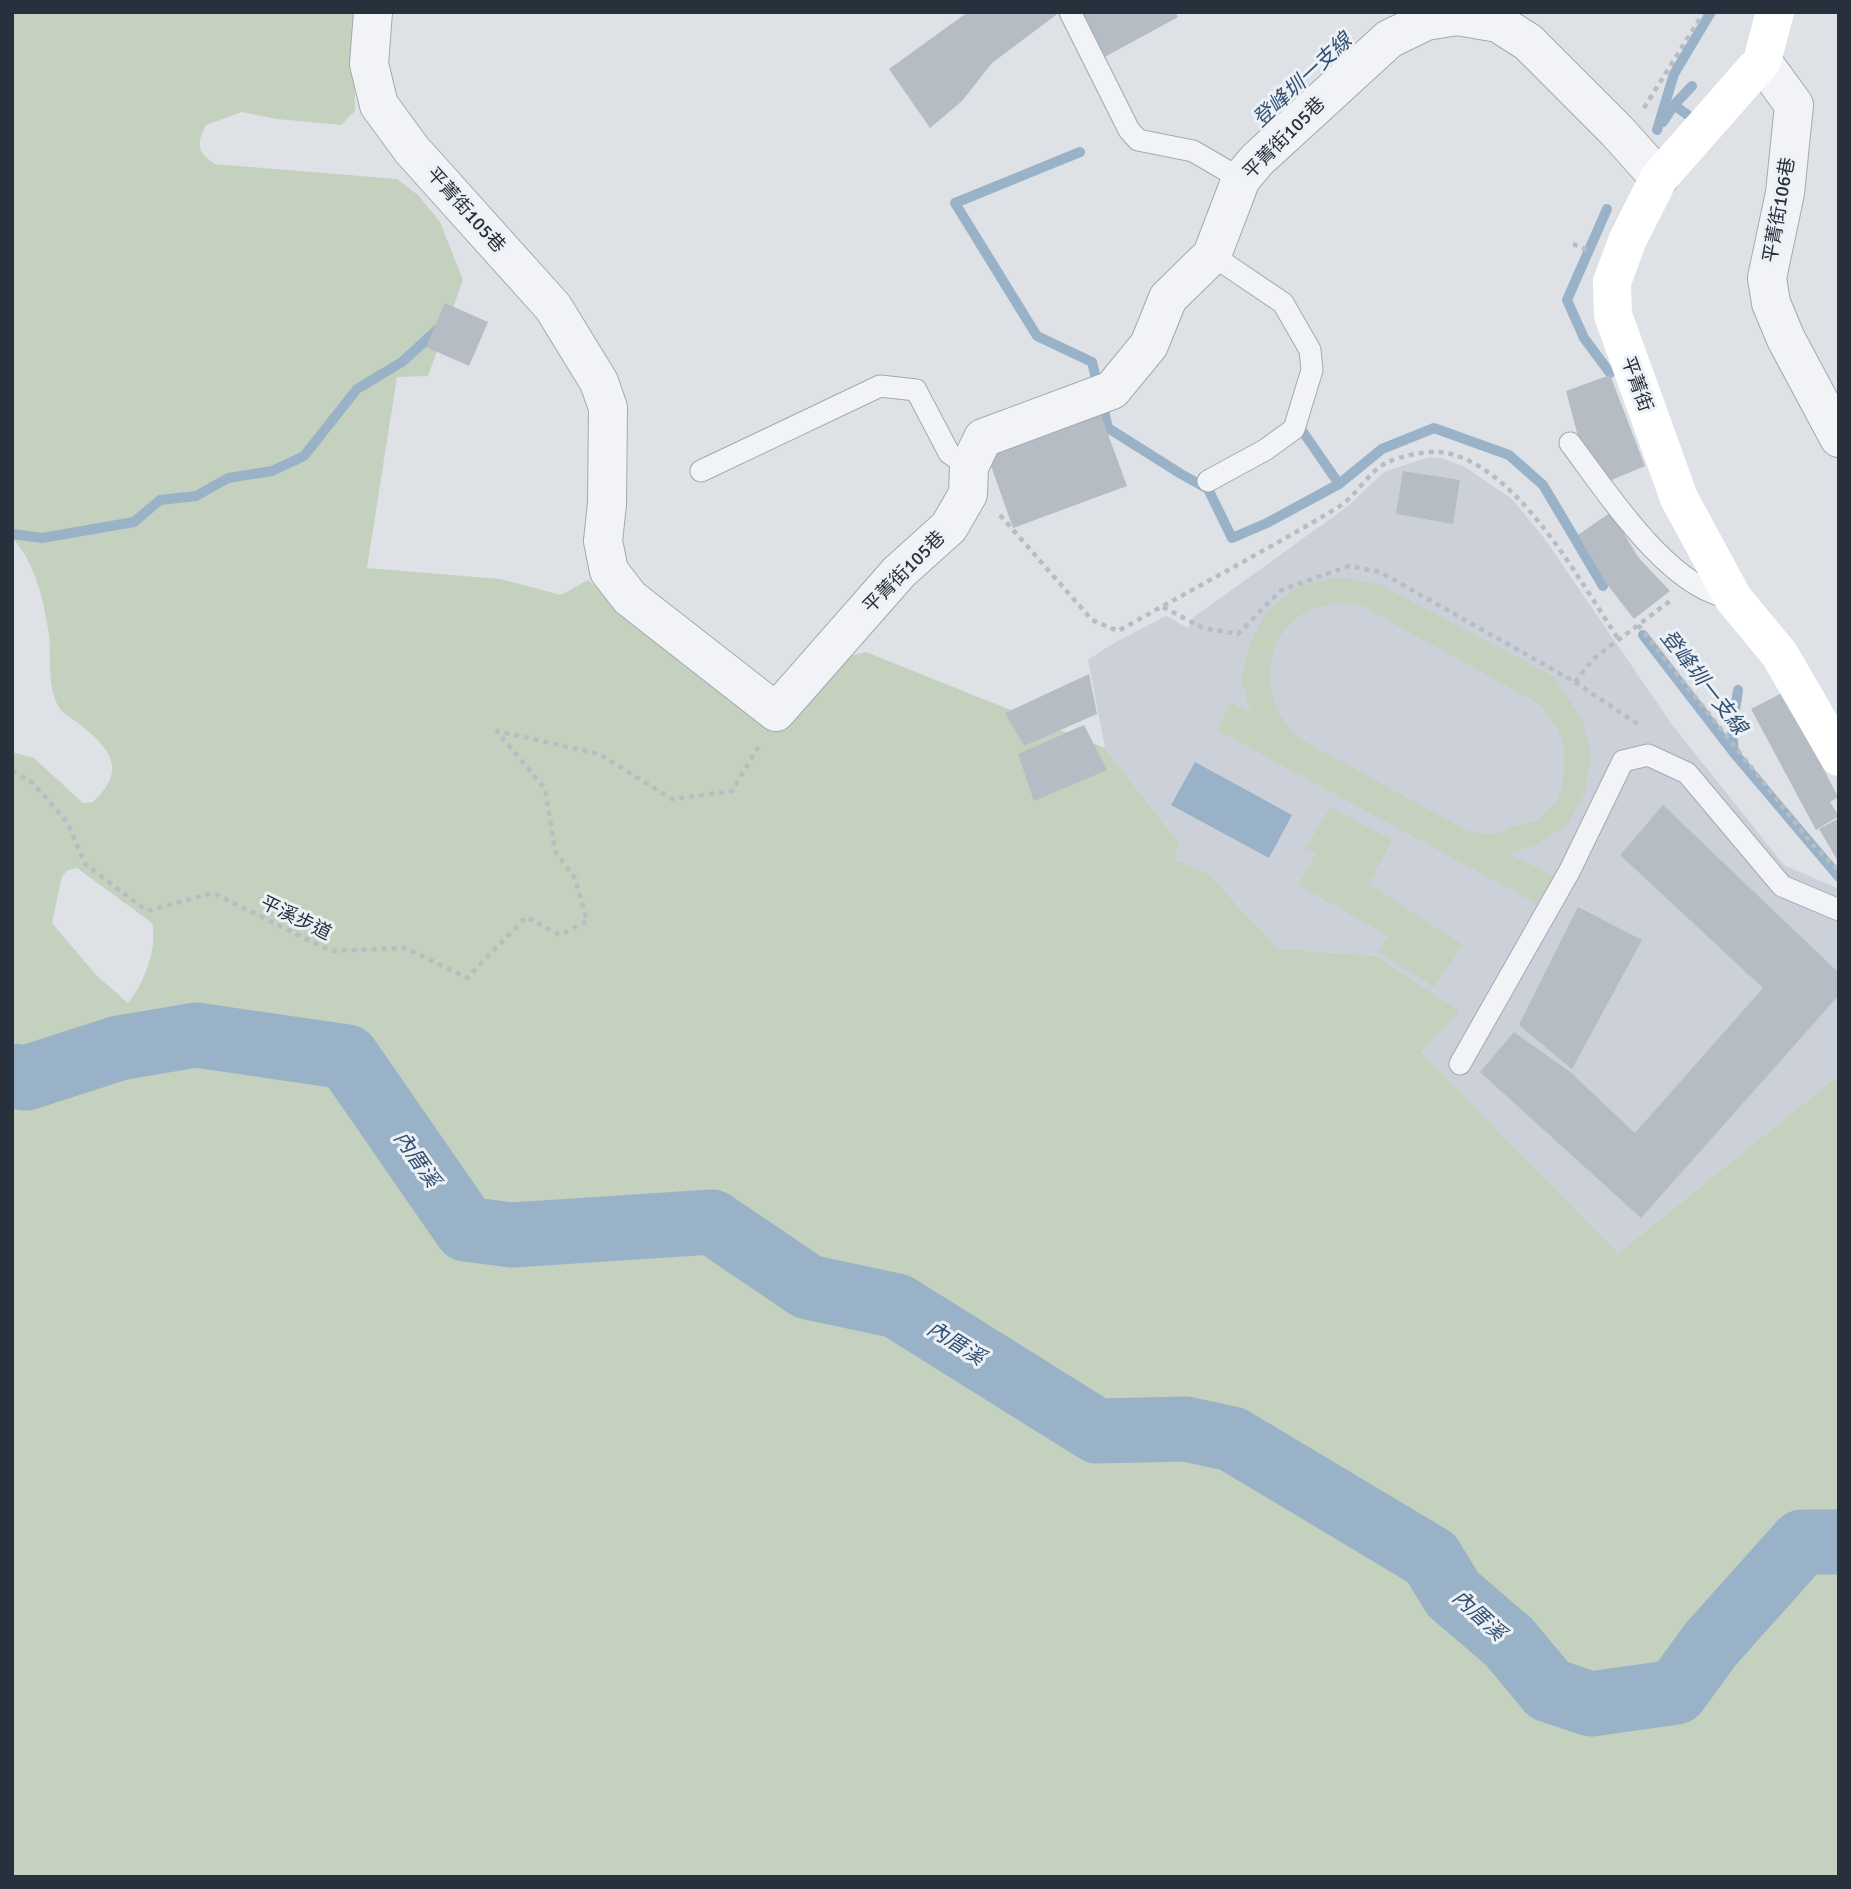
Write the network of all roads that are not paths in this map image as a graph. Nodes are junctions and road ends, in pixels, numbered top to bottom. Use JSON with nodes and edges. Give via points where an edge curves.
{"nodes":[{"id":1,"x":373,"y":12,"type":"edge"},
{"id":2,"x":1070,"y":12,"type":"edge"},
{"id":3,"x":1775,"y":12,"type":"edge"},
{"id":4,"x":1762,"y":61,"type":"junction"},
{"id":5,"x":1658,"y":178,"type":"junction"},
{"id":6,"x":1241,"y":179,"type":"junction"},
{"id":7,"x":1212,"y":255,"type":"junction"},
{"id":8,"x":1839,"y":438,"type":"edge"},
{"id":9,"x":1570,"y":443,"type":"dead end"},
{"id":10,"x":701,"y":471,"type":"dead end"},
{"id":11,"x":969,"y":481,"type":"junction"},
{"id":12,"x":1208,"y":481,"type":"dead end"},
{"id":13,"x":1726,"y":597,"type":"junction"},
{"id":14,"x":1839,"y":757,"type":"edge"},
{"id":15,"x":1839,"y":911,"type":"edge"},
{"id":16,"x":1460,"y":1064,"type":"dead end"}],
"edges":[{"from":1,"to":11,"type":"street","name":"平菁街105巷","via":[[369,64],[379,105],[412,150],[553,307],[599,382],[608,408],[609,442],[603,541],[609,571],[630,598],[776,712],[899,572],[949,527]]},
{"from":2,"to":6,"type":"lane","via":[[1138,140],[1194,151]]},
{"from":3,"to":4,"type":"street","name":"平菁街"},
{"from":4,"to":5,"type":"street","name":"平菁街"},
{"from":4,"to":8,"type":"street","name":"平菁街106巷","via":[[1794,105],[1785,193],[1767,278],[1771,303]]},
{"from":5,"to":6,"type":"street","name":"平菁街105巷","via":[[1528,42],[1498,23],[1457,16],[1426,21],[1389,39]]},
{"from":5,"to":13,"type":"street","name":"平菁街","via":[[1612,282],[1613,315],[1679,498]]},
{"from":6,"to":7,"type":"street","name":"平菁街105巷"},
{"from":7,"to":11,"type":"street","name":"平菁街105巷","via":[[1168,298],[1149,345],[1112,390],[983,438]]},
{"from":7,"to":12,"type":"lane","via":[[1283,303],[1310,350],[1312,370],[1294,429]]},
{"from":9,"to":13,"type":"lane","via":[[1636,531],[1689,581]]},
{"from":10,"to":11,"type":"lane","via":[[880,386],[916,390]]},
{"from":13,"to":14,"type":"street","name":"平菁街","via":[[1780,655]]},
{"from":15,"to":16,"type":"lane","via":[[1782,886],[1687,773],[1648,755],[1623,761],[1569,872]]}]}
